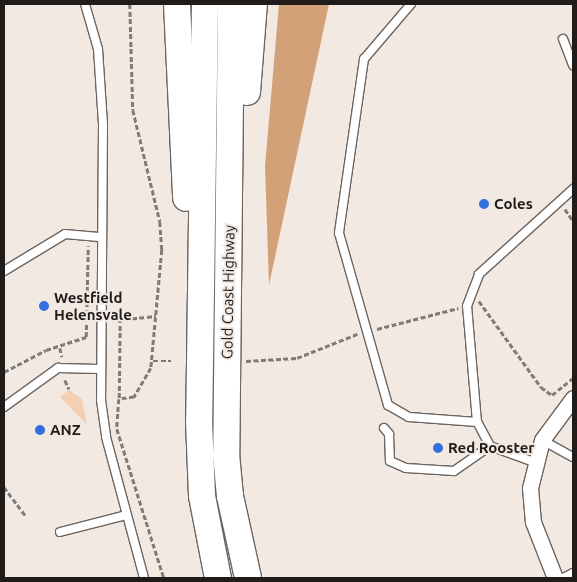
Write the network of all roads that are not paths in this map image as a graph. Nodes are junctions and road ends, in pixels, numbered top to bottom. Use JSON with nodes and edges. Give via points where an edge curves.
{"nodes":[{"id":1,"x":85,"y":4,"type":"edge"},
{"id":2,"x":177,"y":4,"type":"edge"},
{"id":3,"x":205,"y":4,"type":"edge"},
{"id":4,"x":231,"y":4,"type":"edge"},
{"id":5,"x":254,"y":4,"type":"edge"},
{"id":6,"x":411,"y":4,"type":"edge"},
{"id":7,"x":563,"y":39,"type":"dead end"},
{"id":8,"x":573,"y":66,"type":"edge"},
{"id":9,"x":573,"y":189,"type":"edge"},
{"id":10,"x":229,"y":216,"type":"junction"},
{"id":11,"x":99,"y":237,"type":"junction"},
{"id":12,"x":202,"y":247,"type":"junction"},
{"id":13,"x":4,"y":271,"type":"edge"},
{"id":14,"x":99,"y":369,"type":"junction"},
{"id":15,"x":573,"y":398,"type":"edge"},
{"id":16,"x":4,"y":407,"type":"edge"},
{"id":17,"x":478,"y":422,"type":"junction"},
{"id":18,"x":384,"y":428,"type":"dead end"},
{"id":19,"x":542,"y":440,"type":"junction"},
{"id":20,"x":490,"y":446,"type":"junction"},
{"id":21,"x":573,"y":457,"type":"edge"},
{"id":22,"x":534,"y":462,"type":"junction"},
{"id":23,"x":126,"y":515,"type":"junction"},
{"id":24,"x":60,"y":532,"type":"dead end"},
{"id":25,"x":573,"y":572,"type":"edge"},
{"id":26,"x":144,"y":578,"type":"edge"},
{"id":27,"x":218,"y":578,"type":"edge"},
{"id":28,"x":248,"y":578,"type":"edge"},
{"id":29,"x":555,"y":578,"type":"edge"},
{"id":30,"x":563,"y":578,"type":"edge"}],
"edges":[{"from":1,"to":11,"type":"lane","via":[[98,49],[102,90]]},
{"from":2,"to":12,"type":"highway","via":[[186,217]]},
{"from":3,"to":12,"type":"highway","name":"Gold Coast Highway"},
{"from":4,"to":10,"type":"highway","name":"Gold Coast Highway"},
{"from":5,"to":10,"type":"highway","via":[[242,165]]},
{"from":6,"to":17,"type":"lane","via":[[364,59],[339,233],[388,405],[409,417]]},
{"from":7,"to":8,"type":"lane"},
{"from":9,"to":17,"type":"lane","via":[[479,274],[469,294]]},
{"from":10,"to":28,"type":"highway","name":"Gold Coast Highway","via":[[226,454],[230,496]]},
{"from":11,"to":13,"type":"lane","via":[[65,234]]},
{"from":11,"to":14,"type":"lane"},
{"from":12,"to":27,"type":"highway","name":"Gold Coast Highway","via":[[200,460],[207,531]]},
{"from":14,"to":16,"type":"lane","via":[[58,368]]},
{"from":14,"to":23,"type":"lane","via":[[106,437]]},
{"from":15,"to":19,"type":"street"},
{"from":17,"to":20,"type":"lane"},
{"from":18,"to":20,"type":"lane","via":[[389,434],[390,461],[406,468],[454,471]]},
{"from":19,"to":21,"type":"lane"},
{"from":19,"to":22,"type":"street"},
{"from":20,"to":22,"type":"lane"},
{"from":22,"to":29,"type":"street","via":[[529,505],[540,548]]},
{"from":23,"to":24,"type":"lane"},
{"from":23,"to":26,"type":"lane"},
{"from":25,"to":30,"type":"lane"}]}
